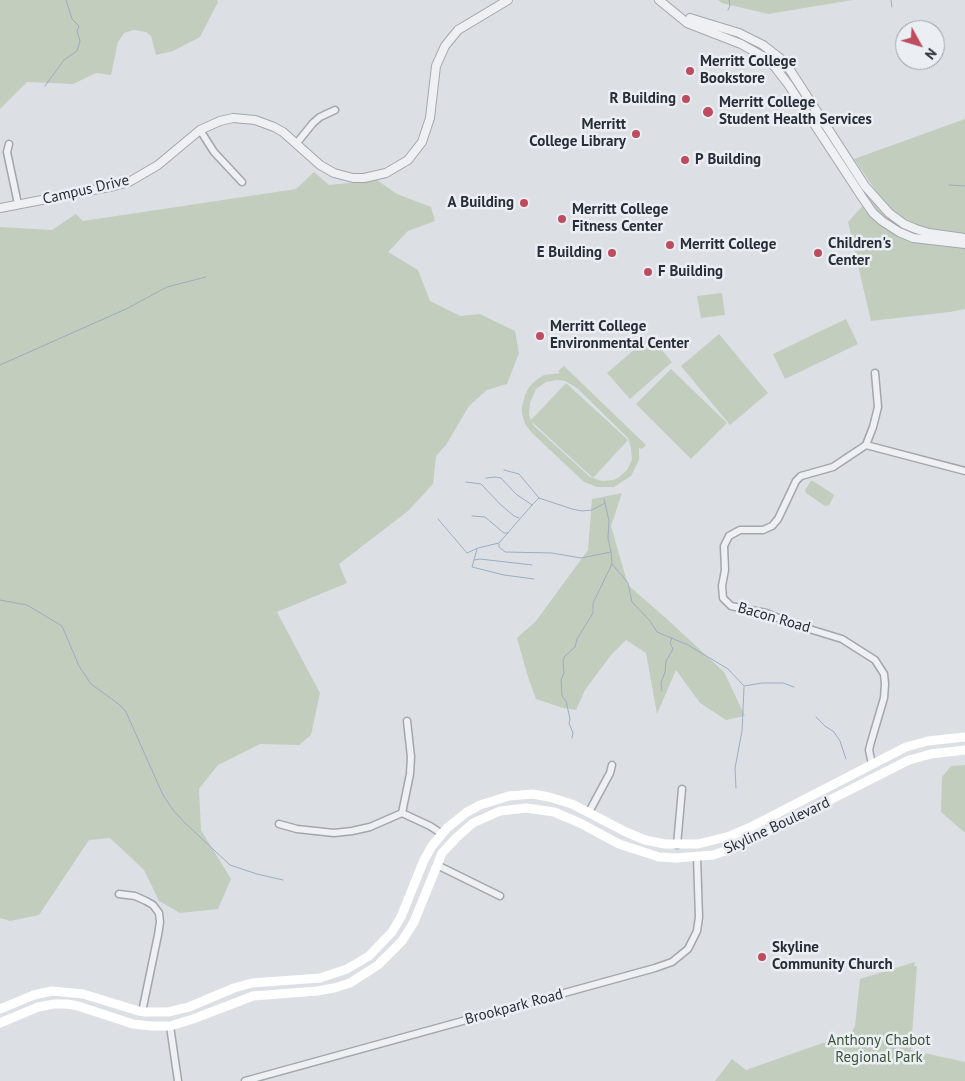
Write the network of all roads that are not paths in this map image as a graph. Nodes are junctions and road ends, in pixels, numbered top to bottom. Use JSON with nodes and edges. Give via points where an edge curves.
{"nodes":[{"id":1,"x":508,"y":0,"type":"edge"},
{"id":2,"x":659,"y":0,"type":"edge"},
{"id":3,"x":496,"y":3,"type":"edge"},
{"id":4,"x":676,"y":13,"type":"junction"},
{"id":5,"x":335,"y":110,"type":"dead end"},
{"id":6,"x":200,"y":130,"type":"junction"},
{"id":7,"x":9,"y":144,"type":"dead end"},
{"id":8,"x":296,"y":144,"type":"junction"},
{"id":9,"x":242,"y":182,"type":"dead end"},
{"id":10,"x":18,"y":204,"type":"junction"},
{"id":11,"x":0,"y":208,"type":"edge"},
{"id":12,"x":965,"y":238,"type":"edge"},
{"id":13,"x":965,"y":244,"type":"edge"},
{"id":14,"x":875,"y":373,"type":"dead end"},
{"id":15,"x":866,"y":445,"type":"junction"},
{"id":16,"x":965,"y":471,"type":"edge"},
{"id":17,"x":407,"y":721,"type":"dead end"},
{"id":18,"x":965,"y":737,"type":"edge"},
{"id":19,"x":965,"y":750,"type":"edge"},
{"id":20,"x":872,"y":764,"type":"junction"},
{"id":21,"x":612,"y":765,"type":"dead end"},
{"id":22,"x":682,"y":788,"type":"dead end"},
{"id":23,"x":589,"y":812,"type":"junction"},
{"id":24,"x":402,"y":813,"type":"junction"},
{"id":25,"x":279,"y":824,"type":"dead end"},
{"id":26,"x":442,"y":834,"type":"junction"},
{"id":27,"x":677,"y":845,"type":"junction"},
{"id":28,"x":697,"y":857,"type":"junction"},
{"id":29,"x":437,"y":865,"type":"junction"},
{"id":30,"x":119,"y":894,"type":"dead end"},
{"id":31,"x":500,"y":896,"type":"dead end"},
{"id":32,"x":0,"y":1009,"type":"edge"},
{"id":33,"x":142,"y":1012,"type":"junction"},
{"id":34,"x":0,"y":1023,"type":"edge"},
{"id":35,"x":170,"y":1026,"type":"junction"},
{"id":36,"x":178,"y":1081,"type":"edge"},
{"id":37,"x":245,"y":1081,"type":"edge"}],
"edges":[{"from":1,"to":3,"type":"street","name":"Campus Drive"},
{"from":2,"to":4,"type":"street"},
{"from":3,"to":8,"type":"street","name":"Campus Drive","via":[[458,30],[445,46],[436,66],[427,130],[416,151],[397,168],[376,176],[353,178],[327,169]]},
{"from":4,"to":12,"type":"street","via":[[738,33],[771,51],[790,70],[865,186],[889,213],[916,229]]},
{"from":4,"to":13,"type":"street","via":[[688,23],[754,51],[774,66],[862,197],[882,220],[913,238]]},
{"from":5,"to":8,"type":"street","via":[[313,122]]},
{"from":6,"to":8,"type":"street","name":"Campus Drive","via":[[233,118],[255,120],[274,127]]},
{"from":6,"to":9,"type":"street","via":[[214,152]]},
{"from":6,"to":10,"type":"street","name":"Campus Drive","via":[[158,166],[129,182]]},
{"from":7,"to":10,"type":"street","via":[[7,152]]},
{"from":10,"to":11,"type":"street","name":"Campus Drive"},
{"from":14,"to":15,"type":"street","via":[[878,407]]},
{"from":15,"to":16,"type":"street"},
{"from":15,"to":20,"type":"street","name":"Bacon Road","via":[[833,467],[801,476],[772,526],[763,530],[740,530],[729,536],[724,546],[722,586],[724,598],[731,606],[842,639],[875,660],[884,674],[885,684],[884,698],[870,742]]},
{"from":17,"to":24,"type":"street","via":[[411,758]]},
{"from":18,"to":20,"type":"main road","name":"Skyline Boulevard","via":[[921,743]]},
{"from":19,"to":28,"type":"main road","name":"Skyline Boulevard","via":[[909,760],[737,847]]},
{"from":20,"to":27,"type":"main road","name":"Skyline Boulevard","via":[[730,836],[698,844]]},
{"from":21,"to":23,"type":"street"},
{"from":22,"to":27,"type":"street"},
{"from":23,"to":26,"type":"main road","name":"Skyline Boulevard","via":[[549,797],[533,794],[509,796],[467,812]]},
{"from":23,"to":27,"type":"main road","name":"Skyline Boulevard","via":[[645,840]]},
{"from":24,"to":25,"type":"street","via":[[370,827],[334,833]]},
{"from":24,"to":26,"type":"street"},
{"from":26,"to":33,"type":"main road","name":"Skyline Boulevard","via":[[424,860],[392,932],[374,952],[357,964],[320,978],[252,983],[178,1010]]},
{"from":28,"to":29,"type":"main road","name":"Skyline Boulevard","via":[[667,858],[638,851],[564,815],[526,808],[500,811],[473,823],[442,854]]},
{"from":28,"to":37,"type":"street","name":"Brookpark Road","via":[[697,931],[688,949],[672,962]]},
{"from":29,"to":31,"type":"street"},
{"from":29,"to":35,"type":"main road","name":"Skyline Boulevard","via":[[414,922],[402,941],[365,975],[334,988],[253,996]]},
{"from":30,"to":33,"type":"street","via":[[146,900],[159,913],[158,935]]},
{"from":32,"to":33,"type":"main road","name":"Skyline Boulevard","via":[[52,991],[83,994]]},
{"from":34,"to":35,"type":"main road","name":"Skyline Boulevard","via":[[54,1004],[78,1006],[133,1024]]},
{"from":35,"to":36,"type":"street"}]}
